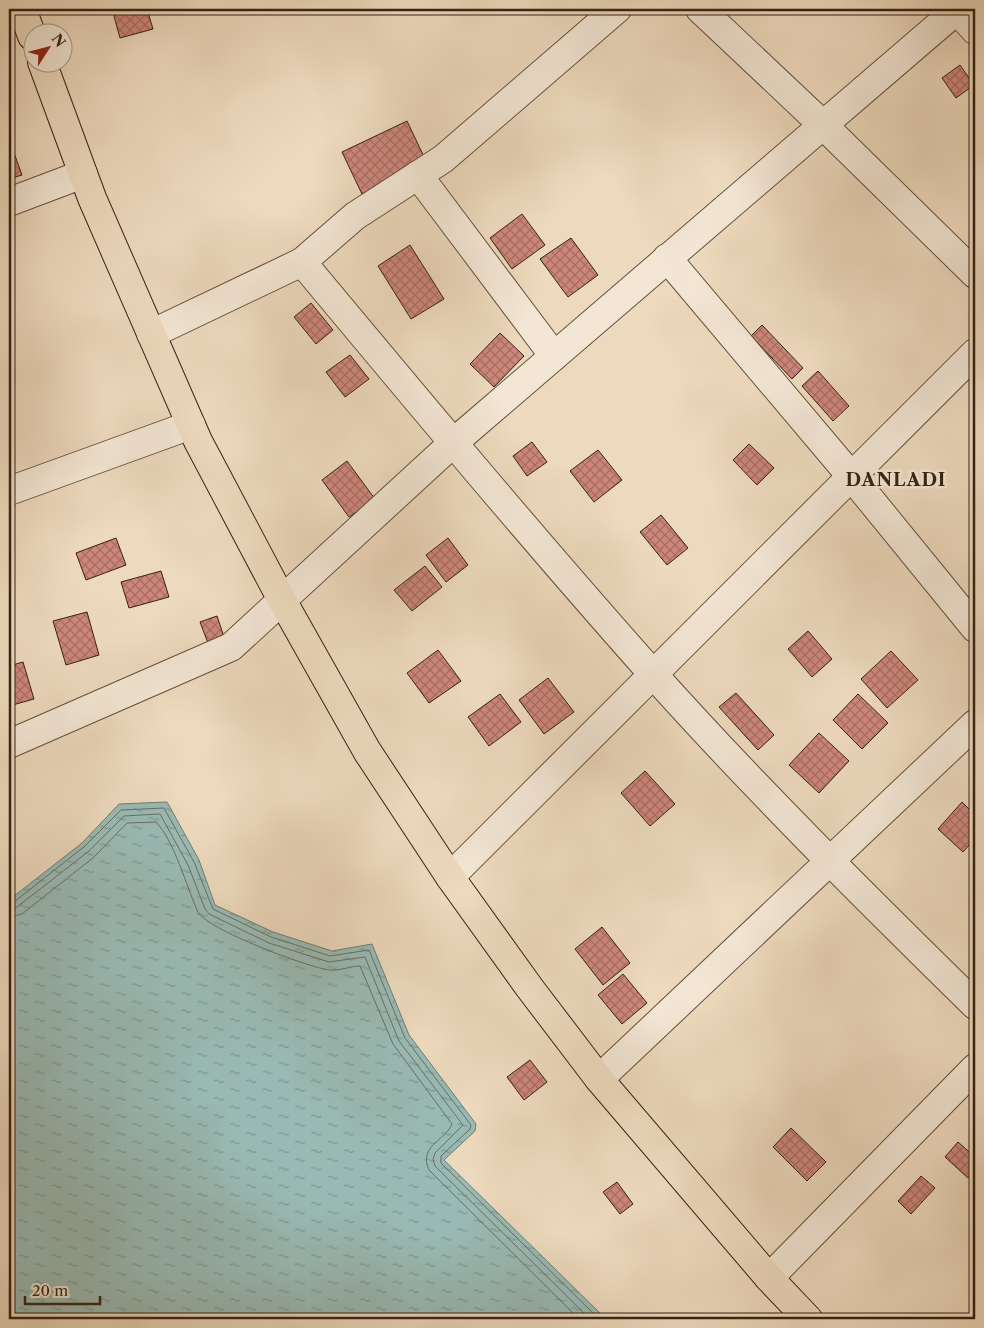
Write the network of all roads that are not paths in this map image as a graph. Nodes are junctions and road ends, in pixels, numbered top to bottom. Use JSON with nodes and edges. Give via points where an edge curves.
{"nodes":[{"id":1,"x":22,"y":9,"type":"edge"},
{"id":2,"x":617,"y":9,"type":"edge"},
{"id":3,"x":700,"y":9,"type":"edge"},
{"id":4,"x":957,"y":9,"type":"edge"},
{"id":5,"x":27,"y":22,"type":"edge"},
{"id":6,"x":975,"y":30,"type":"edge"},
{"id":7,"x":46,"y":72,"type":"edge"},
{"id":8,"x":823,"y":125,"type":"junction"},
{"id":9,"x":83,"y":174,"type":"junction"},
{"id":10,"x":418,"y":175,"type":"junction"},
{"id":11,"x":9,"y":202,"type":"edge"},
{"id":12,"x":667,"y":258,"type":"junction"},
{"id":13,"x":302,"y":262,"type":"junction"},
{"id":14,"x":975,"y":274,"type":"edge"},
{"id":15,"x":151,"y":334,"type":"junction"},
{"id":16,"x":975,"y":353,"type":"edge"},
{"id":17,"x":554,"y":356,"type":"junction"},
{"id":18,"x":191,"y":425,"type":"junction"},
{"id":19,"x":453,"y":443,"type":"junction"},
{"id":20,"x":851,"y":476,"type":"junction"},
{"id":21,"x":9,"y":491,"type":"edge"},
{"id":22,"x":282,"y":600,"type":"junction"},
{"id":23,"x":975,"y":628,"type":"edge"},
{"id":24,"x":653,"y":674,"type":"junction"},
{"id":25,"x":975,"y":724,"type":"edge"},
{"id":26,"x":9,"y":744,"type":"edge"},
{"id":27,"x":829,"y":862,"type":"junction"},
{"id":28,"x":450,"y":876,"type":"junction"},
{"id":29,"x":975,"y":1005,"type":"edge"},
{"id":30,"x":975,"y":1068,"type":"edge"},
{"id":31,"x":599,"y":1079,"type":"junction"},
{"id":32,"x":769,"y":1278,"type":"junction"},
{"id":33,"x":808,"y":1319,"type":"edge"}],
"edges":[{"from":1,"to":5,"type":"highway"},
{"from":2,"to":10,"type":"street","via":[[443,159]]},
{"from":3,"to":8,"type":"street"},
{"from":4,"to":6,"type":"street"},
{"from":4,"to":8,"type":"street"},
{"from":7,"to":9,"type":"highway"},
{"from":8,"to":12,"type":"street"},
{"from":8,"to":14,"type":"street"},
{"from":9,"to":11,"type":"street"},
{"from":9,"to":15,"type":"highway"},
{"from":10,"to":13,"type":"street","via":[[355,216]]},
{"from":10,"to":17,"type":"street"},
{"from":12,"to":17,"type":"street"},
{"from":12,"to":20,"type":"street"},
{"from":13,"to":15,"type":"street"},
{"from":13,"to":19,"type":"street"},
{"from":15,"to":18,"type":"highway"},
{"from":16,"to":20,"type":"street"},
{"from":17,"to":19,"type":"street"},
{"from":18,"to":21,"type":"street"},
{"from":18,"to":22,"type":"highway"},
{"from":19,"to":22,"type":"street"},
{"from":19,"to":24,"type":"street"},
{"from":20,"to":23,"type":"street"},
{"from":20,"to":24,"type":"street"},
{"from":22,"to":26,"type":"street","via":[[231,647]]},
{"from":22,"to":28,"type":"highway","via":[[367,751]]},
{"from":24,"to":27,"type":"street"},
{"from":24,"to":28,"type":"street"},
{"from":25,"to":27,"type":"street"},
{"from":27,"to":29,"type":"street"},
{"from":27,"to":31,"type":"street"},
{"from":28,"to":31,"type":"highway"},
{"from":30,"to":32,"type":"street"},
{"from":31,"to":32,"type":"highway"},
{"from":32,"to":33,"type":"highway"}]}
